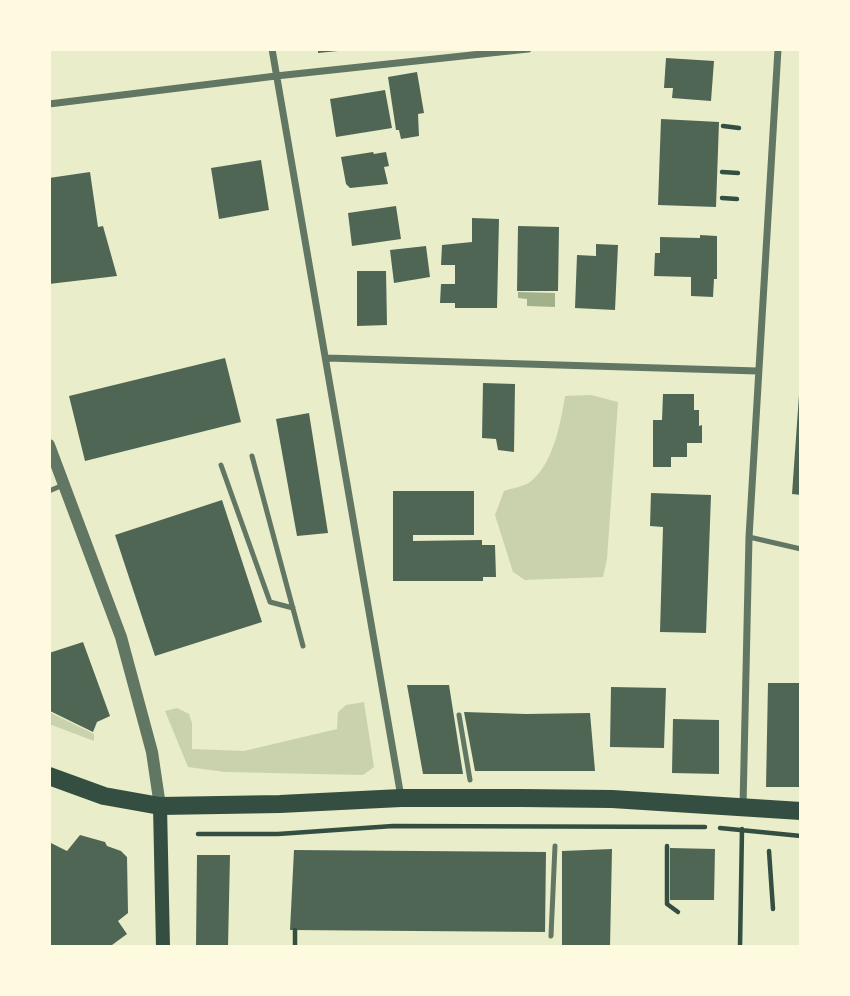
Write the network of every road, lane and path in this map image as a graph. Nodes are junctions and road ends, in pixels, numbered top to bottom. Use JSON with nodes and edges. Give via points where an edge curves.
{"nodes":[{"id":1,"x":272,"y":49,"type":"edge"},
{"id":2,"x":528,"y":49,"type":"edge"},
{"id":3,"x":778,"y":49,"type":"edge"},
{"id":4,"x":276,"y":76,"type":"junction"},
{"id":5,"x":49,"y":104,"type":"edge"},
{"id":6,"x":723,"y":127,"type":"dead end"},
{"id":7,"x":739,"y":128,"type":"dead end"},
{"id":8,"x":722,"y":172,"type":"dead end"},
{"id":9,"x":738,"y":173,"type":"dead end"},
{"id":10,"x":722,"y":198,"type":"dead end"},
{"id":11,"x":737,"y":199,"type":"dead end"},
{"id":12,"x":327,"y":358,"type":"junction"},
{"id":13,"x":758,"y":371,"type":"junction"},
{"id":14,"x":49,"y":445,"type":"edge"},
{"id":15,"x":252,"y":456,"type":"dead end"},
{"id":16,"x":221,"y":465,"type":"dead end"},
{"id":17,"x":64,"y":485,"type":"junction"},
{"id":18,"x":49,"y":491,"type":"edge"},
{"id":19,"x":749,"y":537,"type":"junction"},
{"id":20,"x":801,"y":549,"type":"edge"},
{"id":21,"x":293,"y":608,"type":"junction"},
{"id":22,"x":303,"y":646,"type":"dead end"},
{"id":23,"x":459,"y":715,"type":"dead end"},
{"id":24,"x":49,"y":776,"type":"edge"},
{"id":25,"x":470,"y":780,"type":"dead end"},
{"id":26,"x":401,"y":798,"type":"junction"},
{"id":27,"x":160,"y":806,"type":"junction"},
{"id":28,"x":743,"y":807,"type":"junction"},
{"id":29,"x":801,"y":811,"type":"edge"},
{"id":30,"x":743,"y":830,"type":"junction"},
{"id":31,"x":198,"y":834,"type":"dead end"},
{"id":32,"x":801,"y":836,"type":"edge"},
{"id":33,"x":555,"y":846,"type":"dead end"},
{"id":34,"x":667,"y":846,"type":"dead end"},
{"id":35,"x":769,"y":851,"type":"dead end"},
{"id":36,"x":773,"y":909,"type":"dead end"},
{"id":37,"x":678,"y":912,"type":"dead end"},
{"id":38,"x":295,"y":930,"type":"dead end"},
{"id":39,"x":551,"y":936,"type":"dead end"},
{"id":40,"x":295,"y":944,"type":"dead end"},
{"id":41,"x":163,"y":947,"type":"edge"},
{"id":42,"x":740,"y":947,"type":"edge"}],
"edges":[{"from":1,"to":4,"type":"street"},
{"from":2,"to":4,"type":"street"},
{"from":3,"to":13,"type":"street"},
{"from":4,"to":5,"type":"street"},
{"from":4,"to":12,"type":"street"},
{"from":6,"to":7,"type":"path"},
{"from":8,"to":9,"type":"path"},
{"from":10,"to":11,"type":"path"},
{"from":12,"to":13,"type":"street"},
{"from":12,"to":26,"type":"street"},
{"from":13,"to":19,"type":"street"},
{"from":14,"to":17,"type":"street"},
{"from":15,"to":21,"type":"lane"},
{"from":16,"to":21,"type":"lane","via":[[270,601]]},
{"from":17,"to":18,"type":"lane"},
{"from":17,"to":27,"type":"street","via":[[121,637],[152,752]]},
{"from":19,"to":20,"type":"lane"},
{"from":19,"to":28,"type":"street"},
{"from":21,"to":22,"type":"lane"},
{"from":23,"to":25,"type":"lane"},
{"from":24,"to":27,"type":"main road","via":[[104,796]]},
{"from":26,"to":27,"type":"main road"},
{"from":26,"to":28,"type":"main road","via":[[612,799]]},
{"from":27,"to":41,"type":"main road"},
{"from":28,"to":29,"type":"main road"},
{"from":28,"to":30,"type":"path"},
{"from":30,"to":31,"type":"path","via":[[385,826]]},
{"from":30,"to":32,"type":"path"},
{"from":30,"to":42,"type":"path"},
{"from":33,"to":39,"type":"lane"},
{"from":34,"to":37,"type":"path","via":[[667,904]]},
{"from":35,"to":36,"type":"path"},
{"from":38,"to":40,"type":"path"}]}
